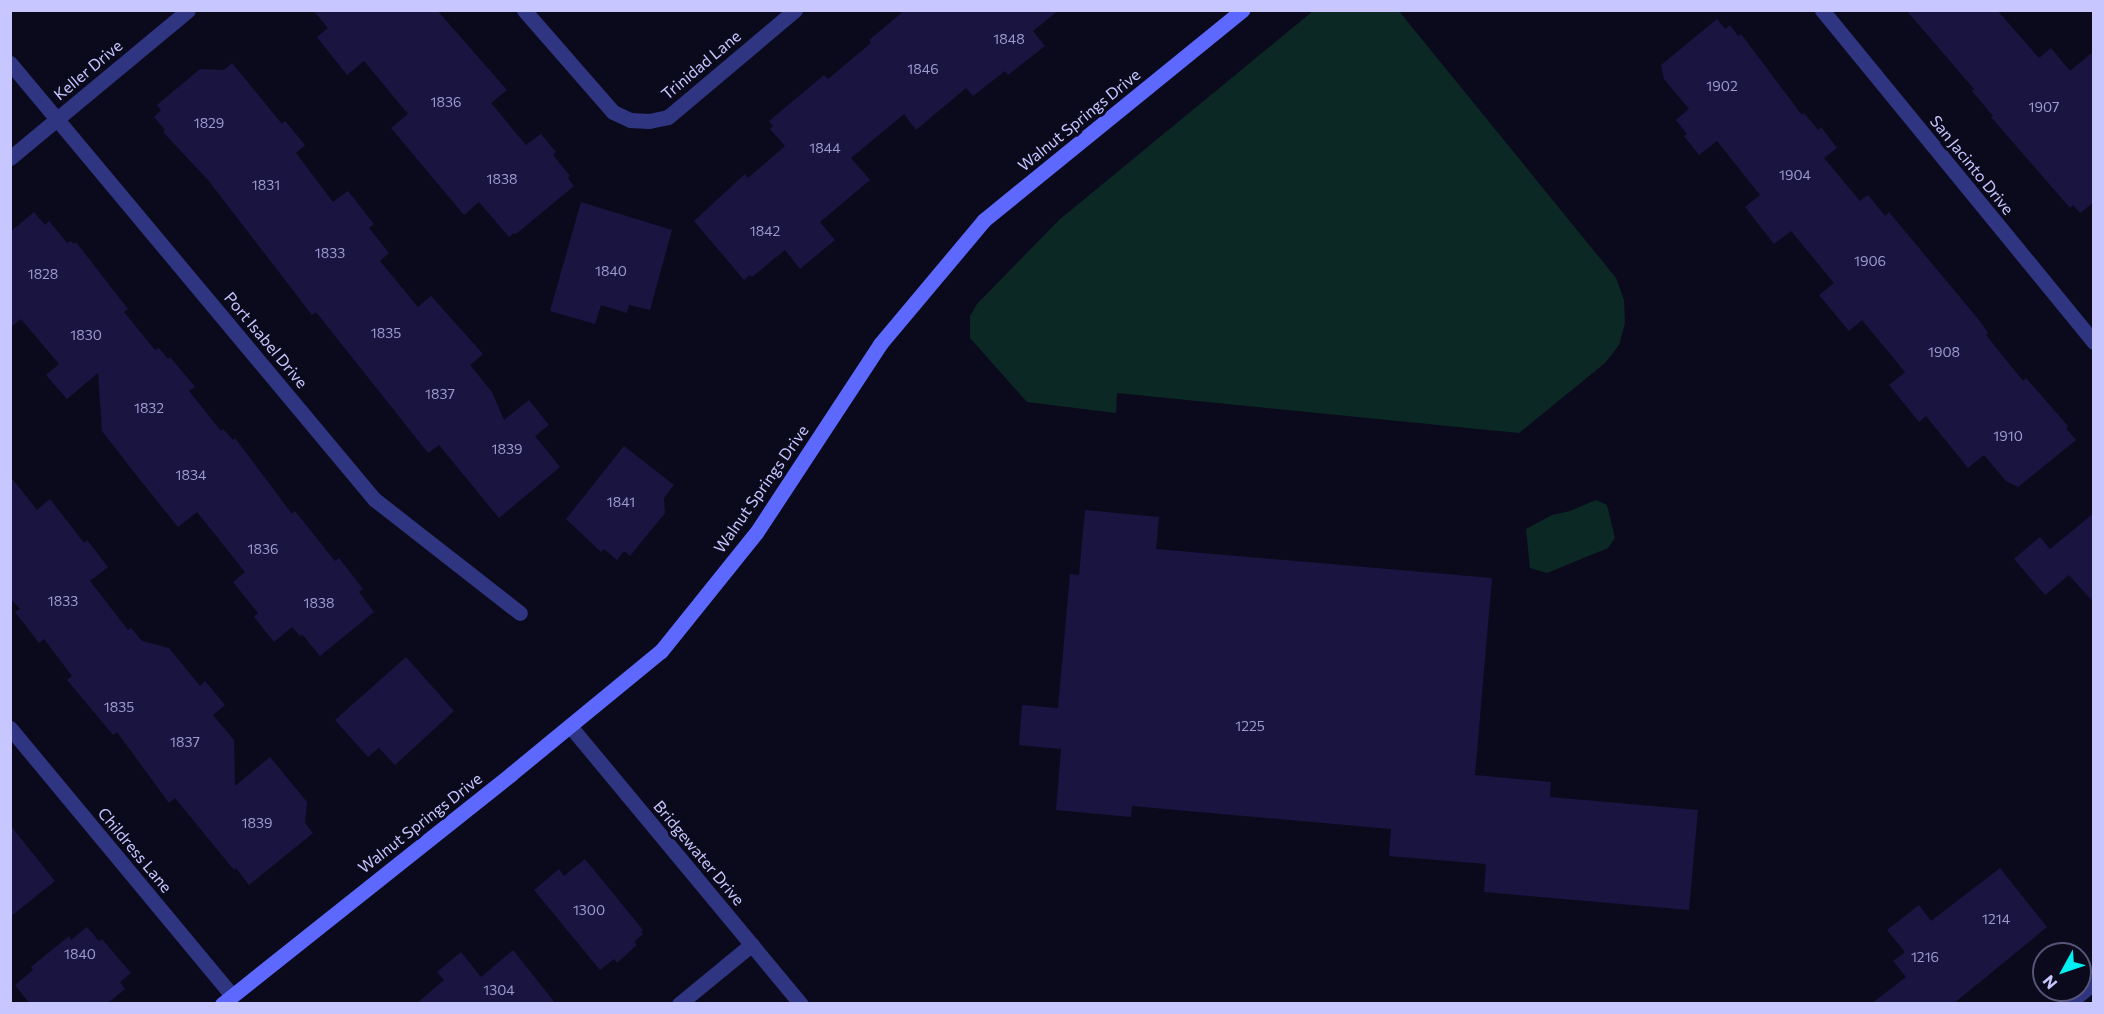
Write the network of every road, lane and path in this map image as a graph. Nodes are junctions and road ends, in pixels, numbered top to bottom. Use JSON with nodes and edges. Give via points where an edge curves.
{"nodes":[{"id":1,"x":188,"y":10,"type":"edge"},
{"id":2,"x":524,"y":10,"type":"edge"},
{"id":3,"x":795,"y":10,"type":"edge"},
{"id":4,"x":1242,"y":10,"type":"edge"},
{"id":5,"x":1822,"y":10,"type":"edge"},
{"id":6,"x":10,"y":63,"type":"edge"},
{"id":7,"x":57,"y":119,"type":"junction"},
{"id":8,"x":10,"y":158,"type":"edge"},
{"id":9,"x":2094,"y":342,"type":"edge"},
{"id":10,"x":520,"y":613,"type":"dead end"},
{"id":11,"x":570,"y":726,"type":"junction"},
{"id":12,"x":10,"y":728,"type":"edge"},
{"id":13,"x":752,"y":944,"type":"junction"},
{"id":14,"x":2094,"y":982,"type":"edge"},
{"id":15,"x":227,"y":999,"type":"edge"},
{"id":16,"x":679,"y":1004,"type":"edge"},
{"id":17,"x":801,"y":1004,"type":"edge"},
{"id":18,"x":2068,"y":1004,"type":"edge"}],
"edges":[{"from":1,"to":7,"type":"street","name":"Keller Drive"},
{"from":2,"to":3,"type":"street","name":"Trinidad Lane","via":[[613,112],[630,120],[649,121],[668,117]]},
{"from":4,"to":11,"type":"street","name":"Walnut Springs Drive","via":[[984,220],[879,344],[756,533],[661,651]]},
{"from":5,"to":9,"type":"street","name":"San Jacinto Drive"},
{"from":6,"to":7,"type":"street","name":"Port Isabel Drive"},
{"from":7,"to":8,"type":"street","name":"Keller Drive"},
{"from":7,"to":10,"type":"street","name":"Port Isabel Drive","via":[[374,499]]},
{"from":11,"to":13,"type":"street","name":"Bridgewater Drive"},
{"from":11,"to":15,"type":"street","name":"Walnut Springs Drive"},
{"from":12,"to":15,"type":"street","name":"Childress Lane"},
{"from":13,"to":16,"type":"street"},
{"from":13,"to":17,"type":"street","name":"Bridgewater Drive"},
{"from":14,"to":18,"type":"street"}]}
